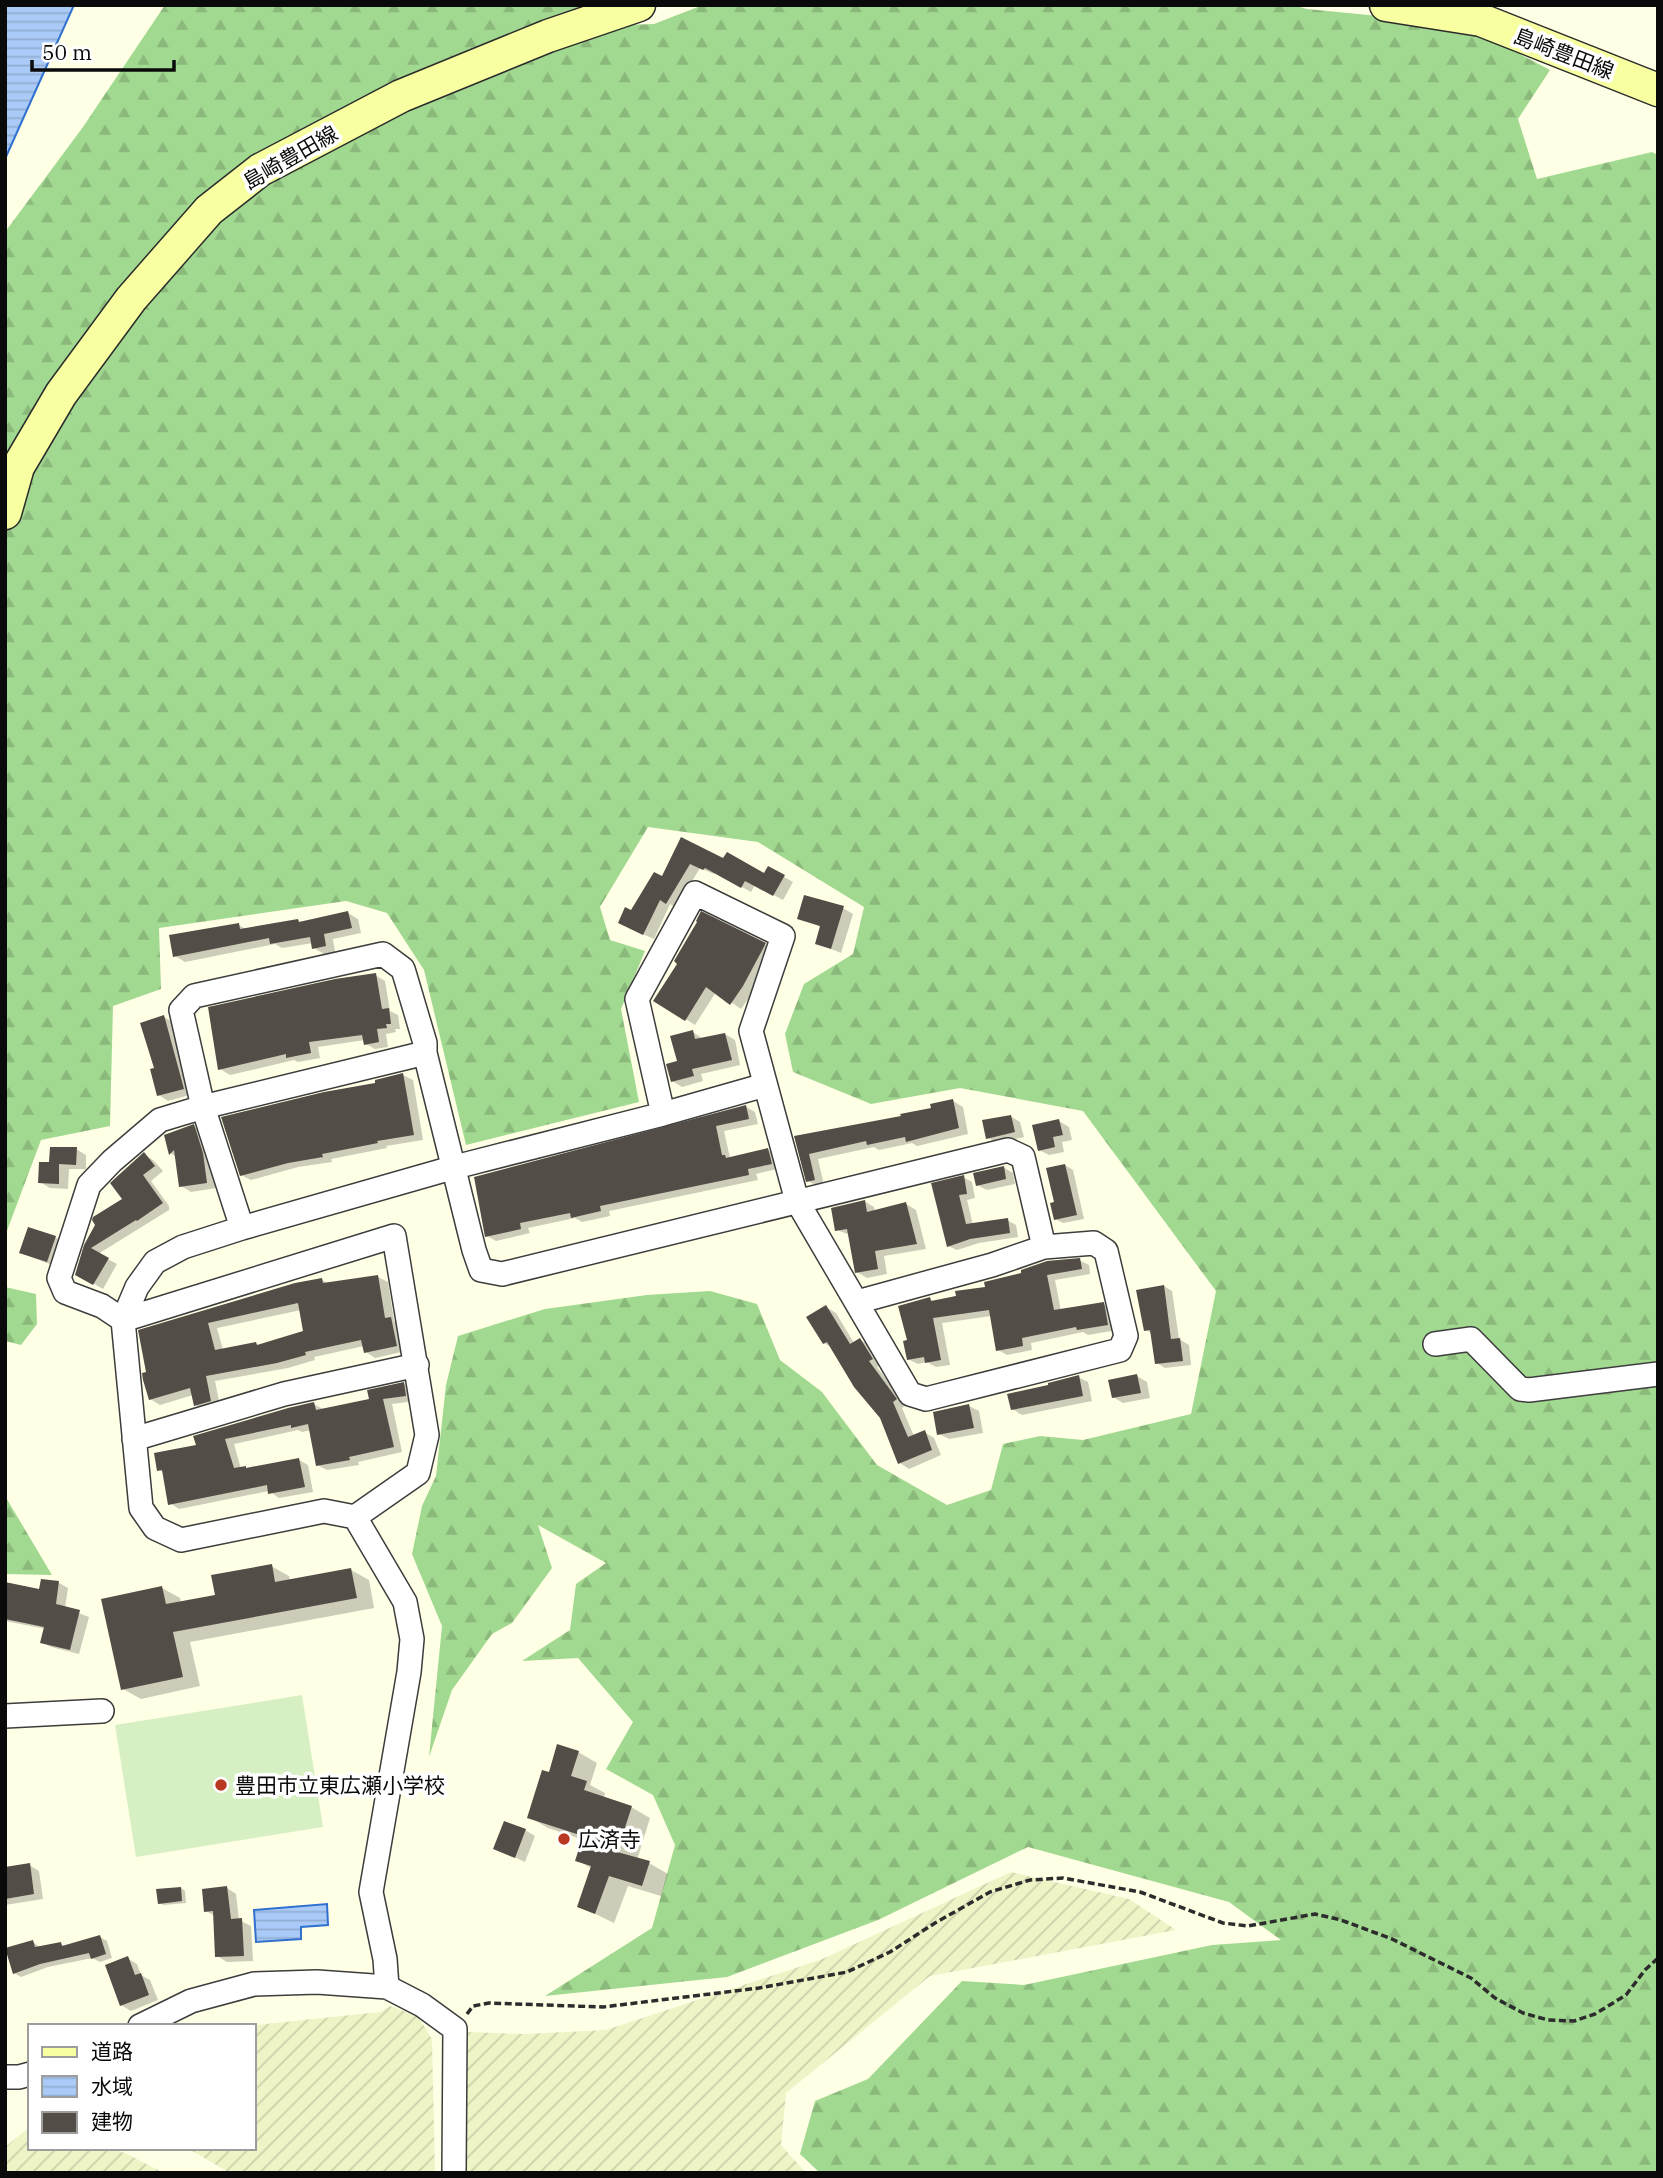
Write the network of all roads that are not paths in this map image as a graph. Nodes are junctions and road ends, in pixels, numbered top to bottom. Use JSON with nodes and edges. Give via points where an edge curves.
{"nodes":[{"id":1,"x":639,"y":5,"type":"edge"},
{"id":2,"x":1386,"y":5,"type":"edge"},
{"id":3,"x":1658,"y":90,"type":"edge"},
{"id":4,"x":5,"y":513,"type":"edge"},
{"id":5,"x":425,"y":1053,"type":"junction"},
{"id":6,"x":765,"y":1085,"type":"junction"},
{"id":7,"x":203,"y":1107,"type":"junction"},
{"id":8,"x":663,"y":1114,"type":"junction"},
{"id":9,"x":455,"y":1167,"type":"junction"},
{"id":10,"x":797,"y":1201,"type":"junction"},
{"id":11,"x":242,"y":1228,"type":"junction"},
{"id":12,"x":1044,"y":1247,"type":"junction"},
{"id":13,"x":857,"y":1302,"type":"junction"},
{"id":14,"x":123,"y":1320,"type":"junction"},
{"id":15,"x":1435,"y":1343,"type":"dead end"},
{"id":16,"x":417,"y":1365,"type":"junction"},
{"id":17,"x":1658,"y":1374,"type":"edge"},
{"id":18,"x":134,"y":1439,"type":"junction"},
{"id":19,"x":355,"y":1517,"type":"junction"},
{"id":20,"x":102,"y":1710,"type":"dead end"},
{"id":21,"x":5,"y":1716,"type":"edge"},
{"id":22,"x":387,"y":1987,"type":"junction"},
{"id":23,"x":144,"y":2024,"type":"edge"},
{"id":24,"x":28,"y":2075,"type":"edge"},
{"id":25,"x":5,"y":2077,"type":"edge"},
{"id":26,"x":454,"y":2173,"type":"edge"}],
"edges":[{"from":1,"to":4,"type":"main road","name":"島崎豊田線","via":[[548,36],[401,96],[260,170],[209,210],[131,299],[61,394],[18,467]]},
{"from":2,"to":3,"type":"main road","name":"島崎豊田線","via":[[1481,20]]},
{"from":5,"to":7,"type":"street"},
{"from":5,"to":7,"type":"street","via":[[403,969],[383,954],[194,996],[181,1010]]},
{"from":5,"to":9,"type":"street"},
{"from":6,"to":8,"type":"street"},
{"from":6,"to":8,"type":"street","via":[[751,1031],[783,936],[695,893],[637,999]]},
{"from":6,"to":10,"type":"street"},
{"from":7,"to":11,"type":"street"},
{"from":7,"to":14,"type":"street","via":[[160,1120],[89,1185],[59,1278],[65,1293],[102,1306]]},
{"from":8,"to":9,"type":"street"},
{"from":9,"to":10,"type":"street","via":[[481,1270],[502,1274]]},
{"from":9,"to":11,"type":"street"},
{"from":10,"to":12,"type":"street","via":[[1008,1150],[1023,1157]]},
{"from":10,"to":13,"type":"street"},
{"from":11,"to":14,"type":"street","via":[[183,1247],[155,1262],[137,1287]]},
{"from":12,"to":13,"type":"street"},
{"from":12,"to":13,"type":"street","via":[[1094,1243],[1107,1251],[1126,1336],[1120,1350],[926,1399],[910,1394]]},
{"from":14,"to":16,"type":"street","via":[[394,1236]]},
{"from":14,"to":18,"type":"street"},
{"from":15,"to":17,"type":"street","via":[[1471,1339],[1520,1389]]},
{"from":16,"to":18,"type":"street","via":[[284,1394]]},
{"from":16,"to":19,"type":"street","via":[[427,1435],[418,1473]]},
{"from":18,"to":19,"type":"street","via":[[141,1508],[155,1528],[181,1540],[324,1511]]},
{"from":19,"to":22,"type":"street","via":[[405,1602],[412,1639],[371,1892]]},
{"from":20,"to":21,"type":"street"},
{"from":22,"to":23,"type":"street","via":[[254,1983],[191,2001]]},
{"from":22,"to":26,"type":"street","via":[[455,2029]]},
{"from":24,"to":25,"type":"street"}]}
